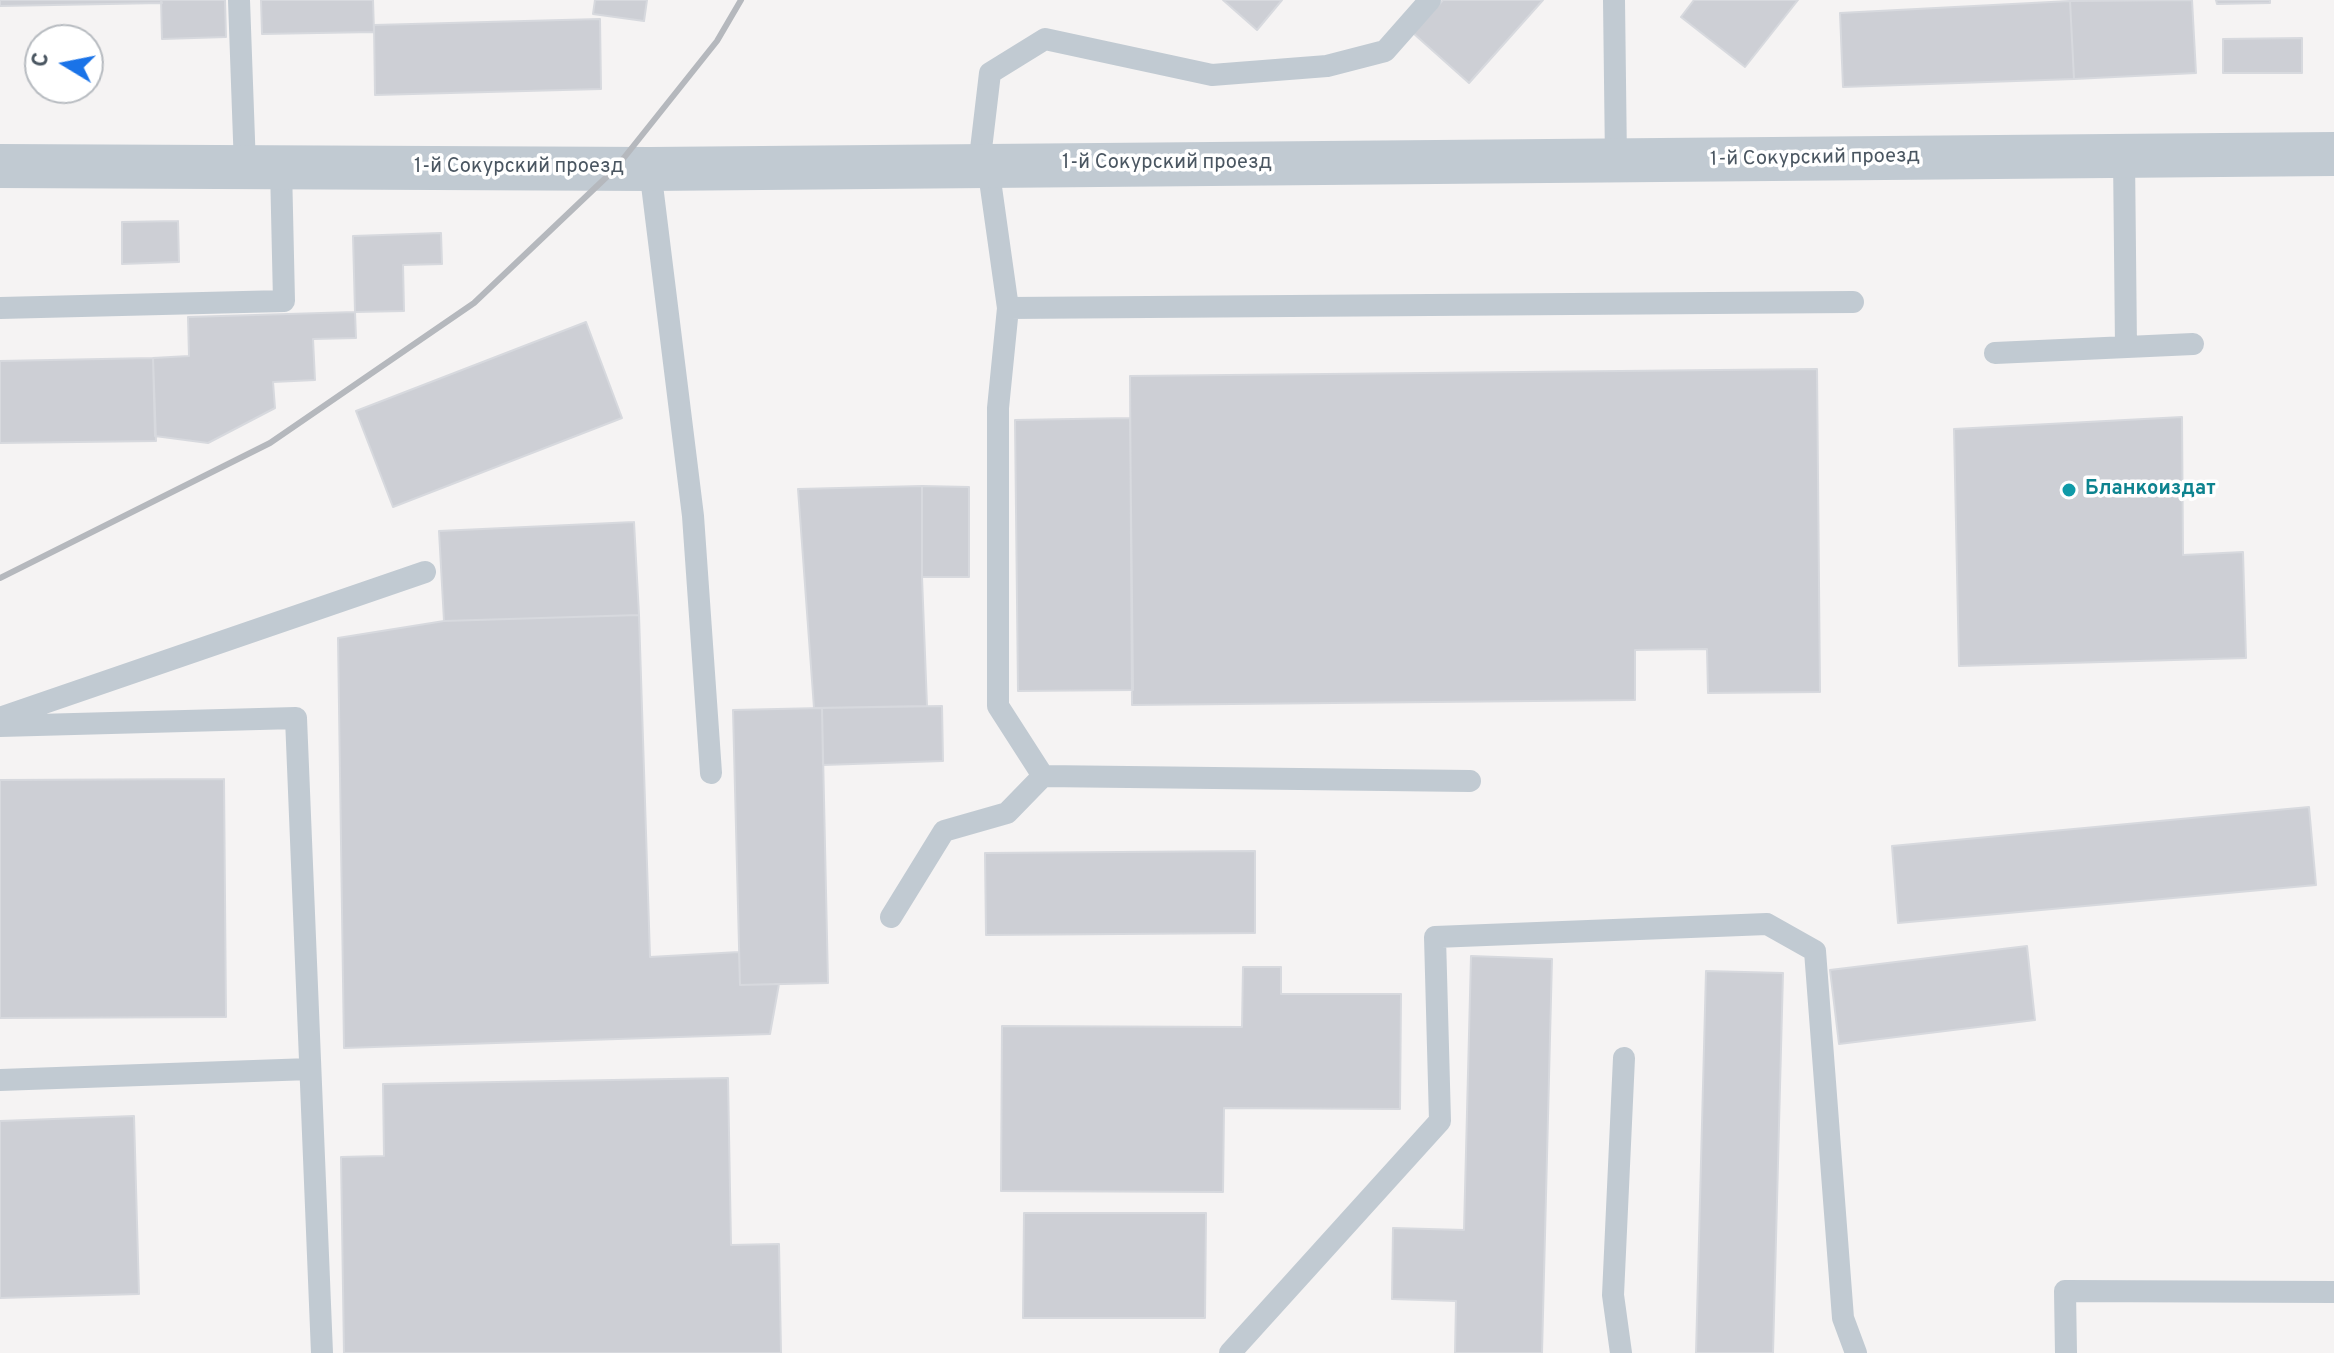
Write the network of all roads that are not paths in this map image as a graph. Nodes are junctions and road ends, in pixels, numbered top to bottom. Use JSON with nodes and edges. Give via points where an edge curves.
{"nodes":[{"id":1,"x":239,"y":0,"type":"edge"},
{"id":2,"x":1430,"y":0,"type":"edge"},
{"id":3,"x":1614,"y":0,"type":"edge"},
{"id":4,"x":2334,"y":154,"type":"edge"},
{"id":5,"x":2124,"y":156,"type":"junction"},
{"id":6,"x":1616,"y":161,"type":"junction"},
{"id":7,"x":0,"y":166,"type":"edge"},
{"id":8,"x":983,"y":166,"type":"junction"},
{"id":9,"x":263,"y":167,"type":"junction"},
{"id":10,"x":650,"y":169,"type":"junction"},
{"id":11,"x":1853,"y":302,"type":"dead end"},
{"id":12,"x":0,"y":308,"type":"edge"},
{"id":13,"x":1008,"y":308,"type":"junction"},
{"id":14,"x":2193,"y":344,"type":"dead end"},
{"id":15,"x":2126,"y":347,"type":"junction"},
{"id":16,"x":1995,"y":353,"type":"dead end"},
{"id":17,"x":425,"y":572,"type":"dead end"},
{"id":18,"x":0,"y":718,"type":"edge"},
{"id":19,"x":0,"y":726,"type":"edge"},
{"id":20,"x":711,"y":773,"type":"dead end"},
{"id":21,"x":1043,"y":776,"type":"junction"},
{"id":22,"x":1470,"y":781,"type":"dead end"},
{"id":23,"x":891,"y":917,"type":"dead end"},
{"id":24,"x":1624,"y":1058,"type":"dead end"},
{"id":25,"x":310,"y":1069,"type":"junction"},
{"id":26,"x":0,"y":1080,"type":"edge"},
{"id":27,"x":2334,"y":1292,"type":"edge"},
{"id":28,"x":322,"y":1353,"type":"edge"},
{"id":29,"x":1230,"y":1353,"type":"edge"},
{"id":30,"x":1621,"y":1353,"type":"edge"},
{"id":31,"x":1856,"y":1353,"type":"edge"},
{"id":32,"x":2066,"y":1353,"type":"edge"}],
"edges":[{"from":1,"to":9,"type":"lane"},
{"from":2,"to":8,"type":"lane","via":[[1385,51],[1327,66],[1212,75],[1045,39],[990,73]]},
{"from":3,"to":6,"type":"lane"},
{"from":4,"to":5,"type":"street","name":"1-й Сокурский проезд"},
{"from":5,"to":6,"type":"street","name":"1-й Сокурский проезд"},
{"from":5,"to":15,"type":"lane"},
{"from":6,"to":8,"type":"street","name":"1-й Сокурский проезд"},
{"from":7,"to":9,"type":"street","name":"1-й Сокурский проезд"},
{"from":8,"to":10,"type":"street","name":"1-й Сокурский проезд"},
{"from":8,"to":13,"type":"lane"},
{"from":9,"to":10,"type":"street","name":"1-й Сокурский проезд"},
{"from":9,"to":12,"type":"lane","via":[[284,301]]},
{"from":10,"to":20,"type":"lane","via":[[693,516]]},
{"from":11,"to":13,"type":"lane"},
{"from":13,"to":21,"type":"lane","via":[[998,408],[998,706]]},
{"from":14,"to":15,"type":"lane"},
{"from":15,"to":16,"type":"lane"},
{"from":17,"to":18,"type":"lane"},
{"from":19,"to":25,"type":"lane","via":[[296,718]]},
{"from":21,"to":22,"type":"lane"},
{"from":21,"to":23,"type":"lane","via":[[1007,813],[944,831]]},
{"from":24,"to":30,"type":"lane","via":[[1613,1295]]},
{"from":25,"to":26,"type":"lane"},
{"from":25,"to":28,"type":"lane"},
{"from":27,"to":32,"type":"lane","via":[[2065,1291]]},
{"from":29,"to":31,"type":"lane","via":[[1440,1121],[1435,937],[1767,924],[1815,951],[1843,1318]]}]}
